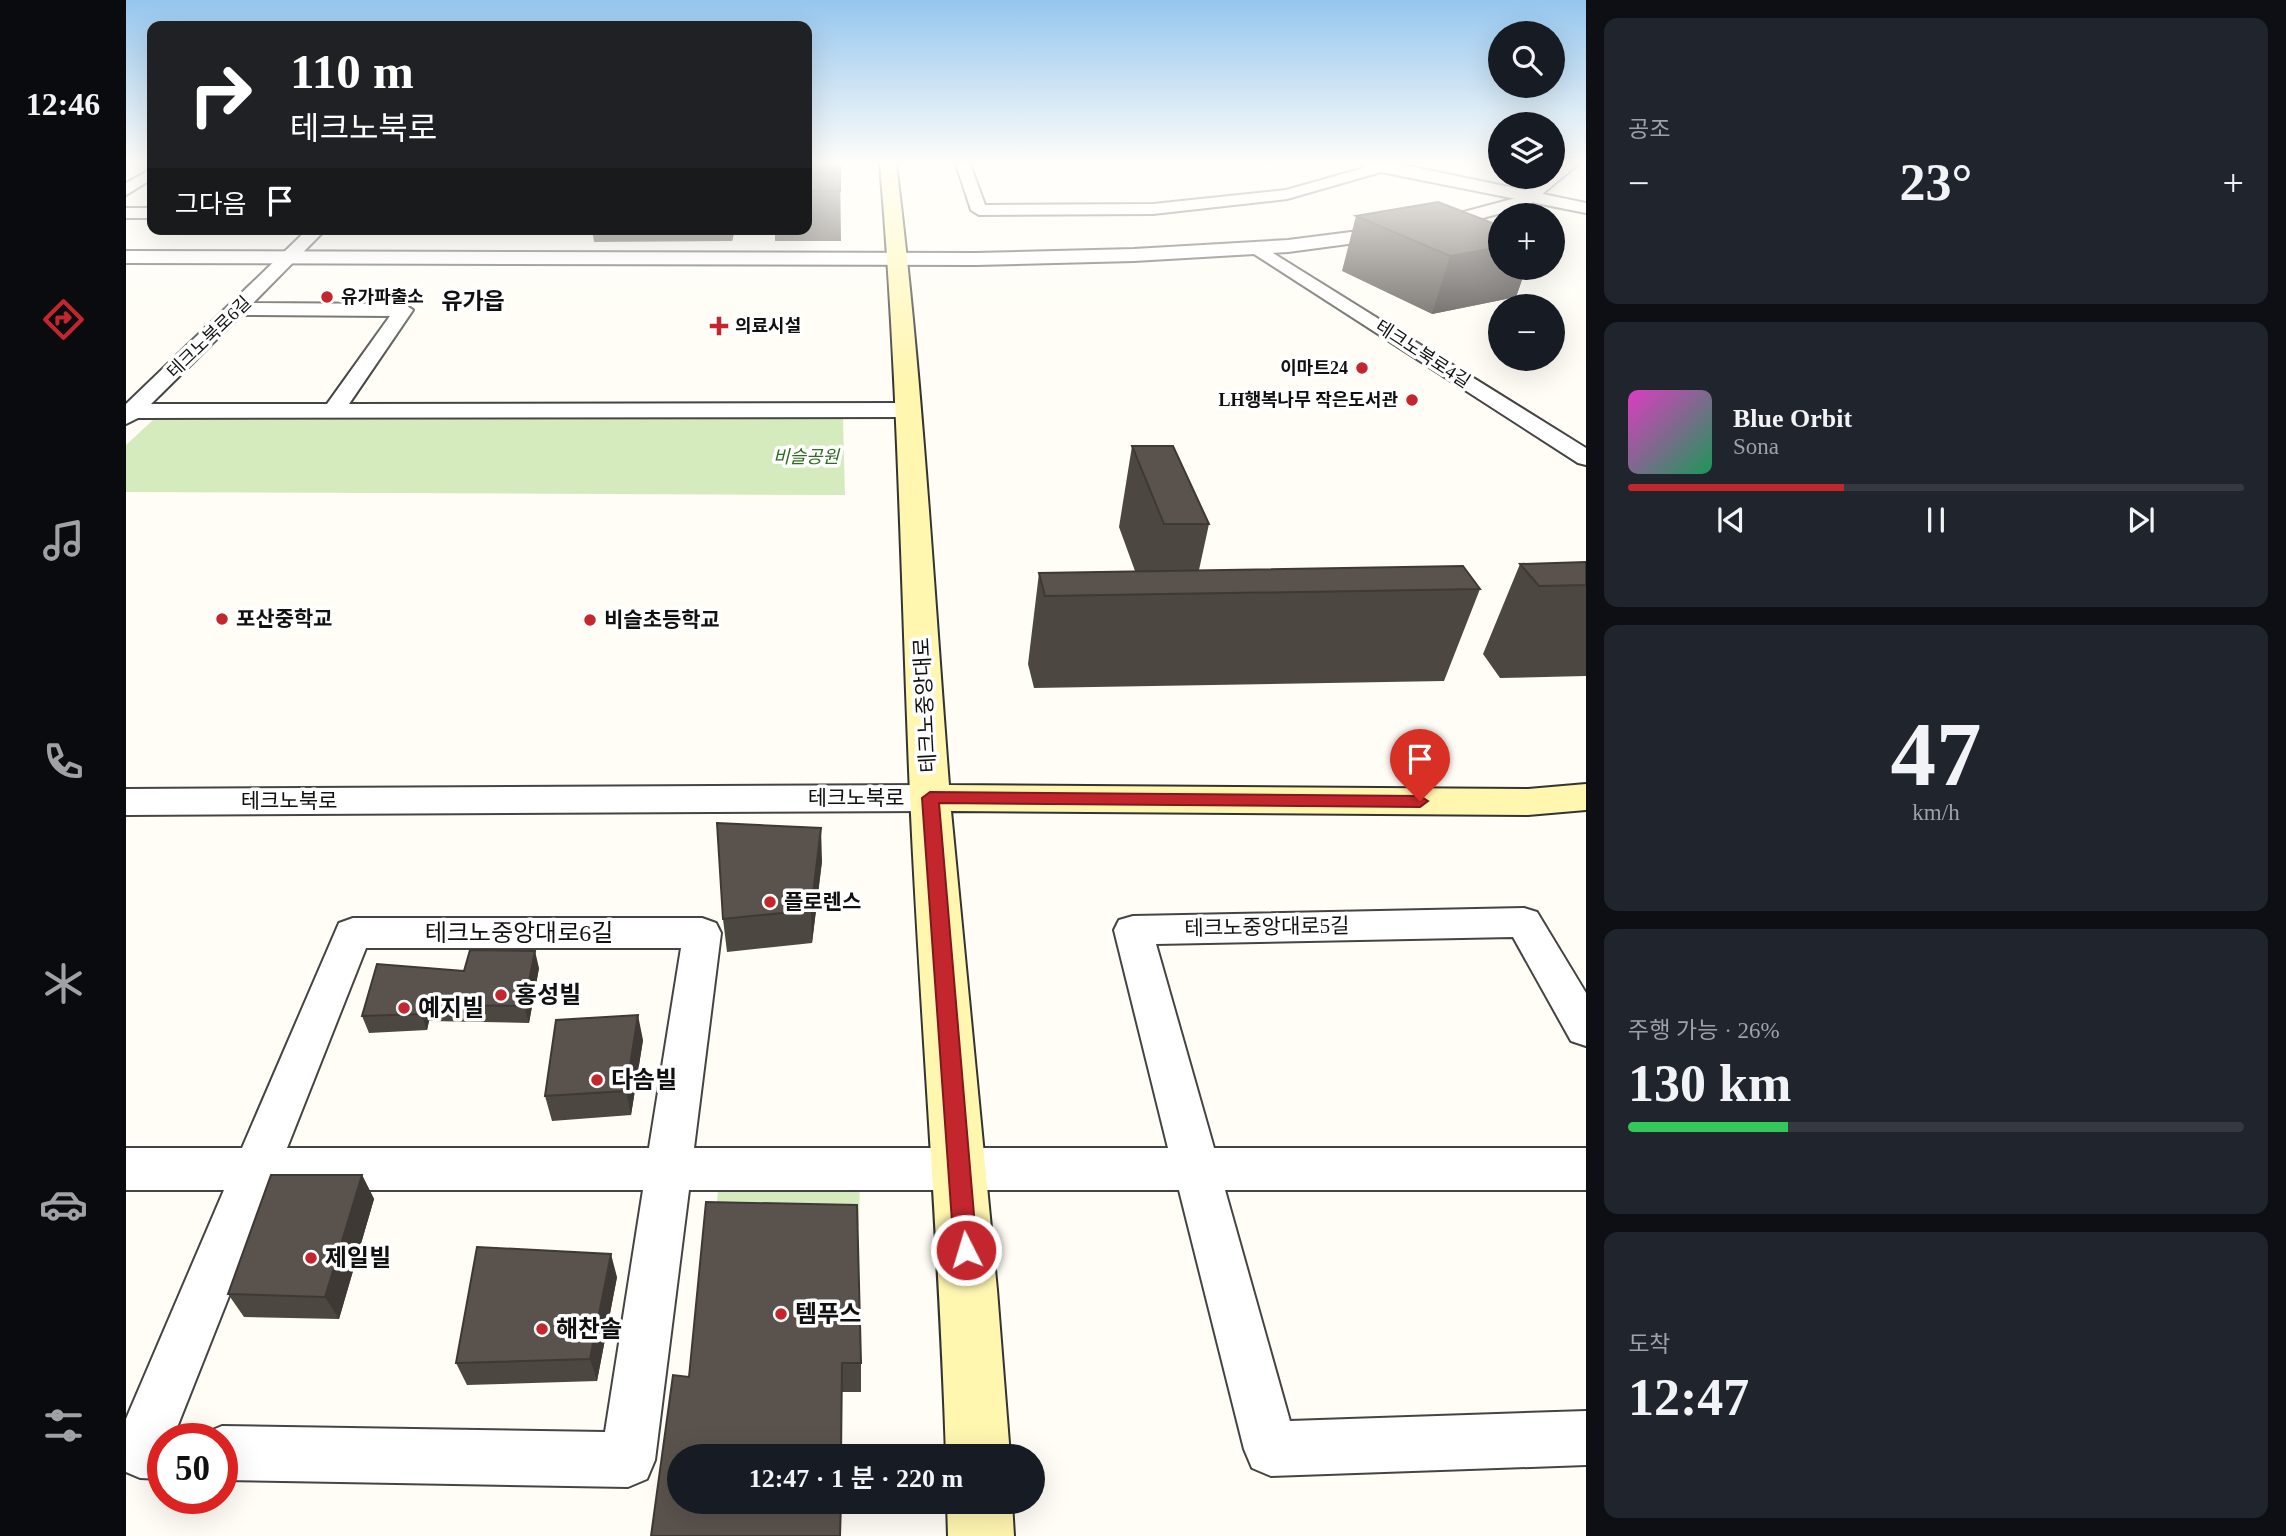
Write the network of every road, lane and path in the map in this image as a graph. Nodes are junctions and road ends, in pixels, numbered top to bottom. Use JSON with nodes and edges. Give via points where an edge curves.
{"nodes":[{"id":1,"x":312,"y":236,"type":"edge"},
{"id":2,"x":896,"y":236,"type":"edge"},
{"id":3,"x":1369,"y":236,"type":"edge"},
{"id":4,"x":1260,"y":250,"type":"junction"},
{"id":5,"x":292,"y":256,"type":"junction"},
{"id":6,"x":126,"y":257,"type":"edge"},
{"id":7,"x":899,"y":258,"type":"junction"},
{"id":8,"x":237,"y":309,"type":"junction"},
{"id":9,"x":908,"y":410,"type":"junction"},
{"id":10,"x":333,"y":411,"type":"junction"},
{"id":11,"x":128,"y":413,"type":"edge"},
{"id":12,"x":1586,"y":458,"type":"edge"},
{"id":13,"x":1586,"y":797,"type":"edge"},
{"id":14,"x":930,"y":798,"type":"junction"},
{"id":15,"x":126,"y":802,"type":"edge"},
{"id":16,"x":1586,"y":1029,"type":"edge"},
{"id":17,"x":126,"y":1169,"type":"edge"},
{"id":18,"x":256,"y":1169,"type":"junction"},
{"id":19,"x":671,"y":1169,"type":"junction"},
{"id":20,"x":959,"y":1169,"type":"junction"},
{"id":21,"x":1196,"y":1169,"type":"junction"},
{"id":22,"x":1586,"y":1169,"type":"edge"},
{"id":23,"x":152,"y":1423,"type":"edge"},
{"id":24,"x":147,"y":1434,"type":"edge"},
{"id":25,"x":1586,"y":1438,"type":"edge"},
{"id":26,"x":978,"y":1444,"type":"edge"},
{"id":27,"x":147,"y":1451,"type":"edge"},
{"id":28,"x":238,"y":1453,"type":"edge"},
{"id":29,"x":980,"y":1514,"type":"edge"},
{"id":30,"x":981,"y":1536,"type":"edge"}],
"edges":[{"from":1,"to":5,"type":"street","name":"테크노북로6길"},
{"from":2,"to":7,"type":"main road","name":"테크노중앙대로"},
{"from":3,"to":4,"type":"street"},
{"from":4,"to":7,"type":"street","via":[[1078,259]]},
{"from":4,"to":12,"type":"street","name":"테크노북로4길"},
{"from":5,"to":6,"type":"street"},
{"from":5,"to":7,"type":"street"},
{"from":5,"to":8,"type":"street","name":"테크노북로6길"},
{"from":7,"to":9,"type":"main road","name":"테크노중앙대로"},
{"from":8,"to":10,"type":"street","via":[[404,310]]},
{"from":8,"to":11,"type":"street","name":"테크노북로6길"},
{"from":9,"to":10,"type":"street"},
{"from":9,"to":14,"type":"main road","name":"테크노중앙대로"},
{"from":10,"to":11,"type":"street"},
{"from":13,"to":14,"type":"main road","name":"테크노북로","via":[[1528,802]]},
{"from":14,"to":15,"type":"street","name":"테크노북로"},
{"from":14,"to":20,"type":"main road","name":"테크노중앙대로"},
{"from":16,"to":21,"type":"street","name":"테크노중앙대로5길","via":[[1524,922],[1133,930]]},
{"from":17,"to":18,"type":"street"},
{"from":18,"to":19,"type":"street"},
{"from":18,"to":19,"type":"street","name":"테크노중앙대로6길","via":[[353,933],[702,933]]},
{"from":18,"to":23,"type":"street","name":"테크노중앙대로6길"},
{"from":19,"to":20,"type":"street"},
{"from":19,"to":28,"type":"street","name":"테크노중앙대로6길","via":[[628,1460]]},
{"from":20,"to":21,"type":"street"},
{"from":20,"to":26,"type":"main road","name":"테크노중앙대로"},
{"from":21,"to":22,"type":"street"},
{"from":21,"to":25,"type":"street","name":"테크노중앙대로5길","via":[[1271,1449]]},
{"from":24,"to":27,"type":"street","name":"테크노중앙대로6길","via":[[140,1451]]},
{"from":29,"to":30,"type":"main road"}]}
